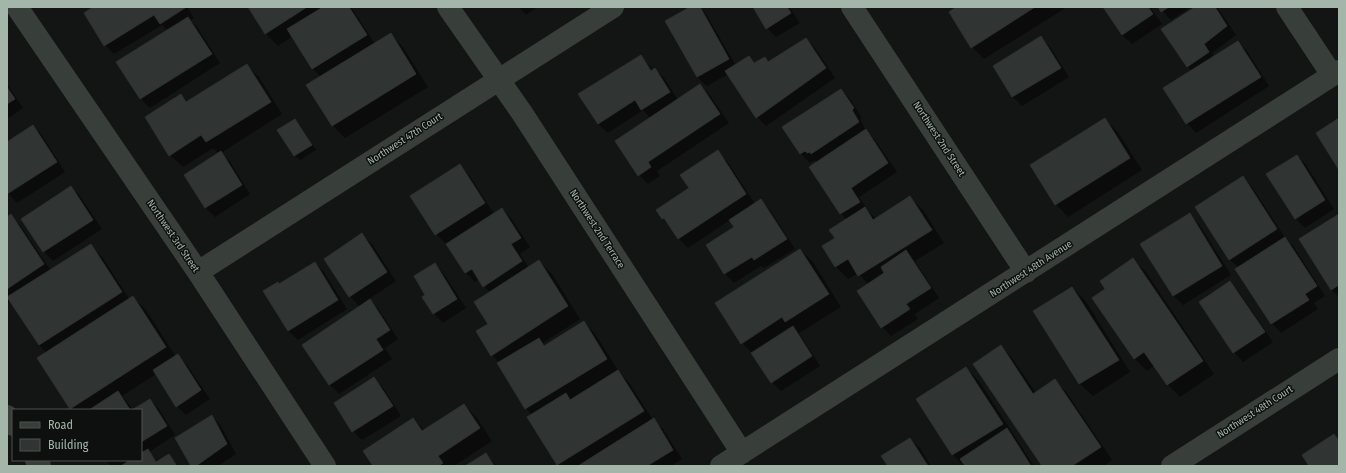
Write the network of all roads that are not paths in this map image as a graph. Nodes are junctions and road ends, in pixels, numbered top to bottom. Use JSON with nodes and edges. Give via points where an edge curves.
{"nodes":[{"id":1,"x":17,"y":7,"type":"edge"},
{"id":2,"x":448,"y":7,"type":"edge"},
{"id":3,"x":613,"y":7,"type":"edge"},
{"id":4,"x":852,"y":7,"type":"edge"},
{"id":5,"x":1287,"y":7,"type":"edge"},
{"id":6,"x":1335,"y":73,"type":"edge"},
{"id":7,"x":497,"y":80,"type":"junction"},
{"id":8,"x":198,"y":272,"type":"junction"},
{"id":9,"x":1026,"y":272,"type":"junction"},
{"id":10,"x":1339,"y":359,"type":"edge"},
{"id":11,"x":742,"y":453,"type":"junction"},
{"id":12,"x":325,"y":466,"type":"edge"},
{"id":13,"x":721,"y":466,"type":"edge"},
{"id":14,"x":1172,"y":466,"type":"edge"}],
"edges":[{"from":1,"to":8,"type":"street","name":"Northwest 3rd Street"},
{"from":2,"to":7,"type":"street","name":"Northwest 2nd Terrace"},
{"from":3,"to":7,"type":"street","name":"Northwest 47th Court"},
{"from":4,"to":9,"type":"street","name":"Northwest 2nd Street"},
{"from":5,"to":6,"type":"street"},
{"from":6,"to":9,"type":"street","name":"Northwest 48th Avenue"},
{"from":7,"to":8,"type":"street","name":"Northwest 47th Court"},
{"from":7,"to":11,"type":"street","name":"Northwest 2nd Terrace","via":[[526,120]]},
{"from":8,"to":12,"type":"street","name":"Northwest 3rd Street"},
{"from":9,"to":11,"type":"street","name":"Northwest 48th Avenue"},
{"from":10,"to":14,"type":"street","name":"Northwest 48th Court"},
{"from":11,"to":13,"type":"street","name":"Northwest 48th Avenue"}]}
